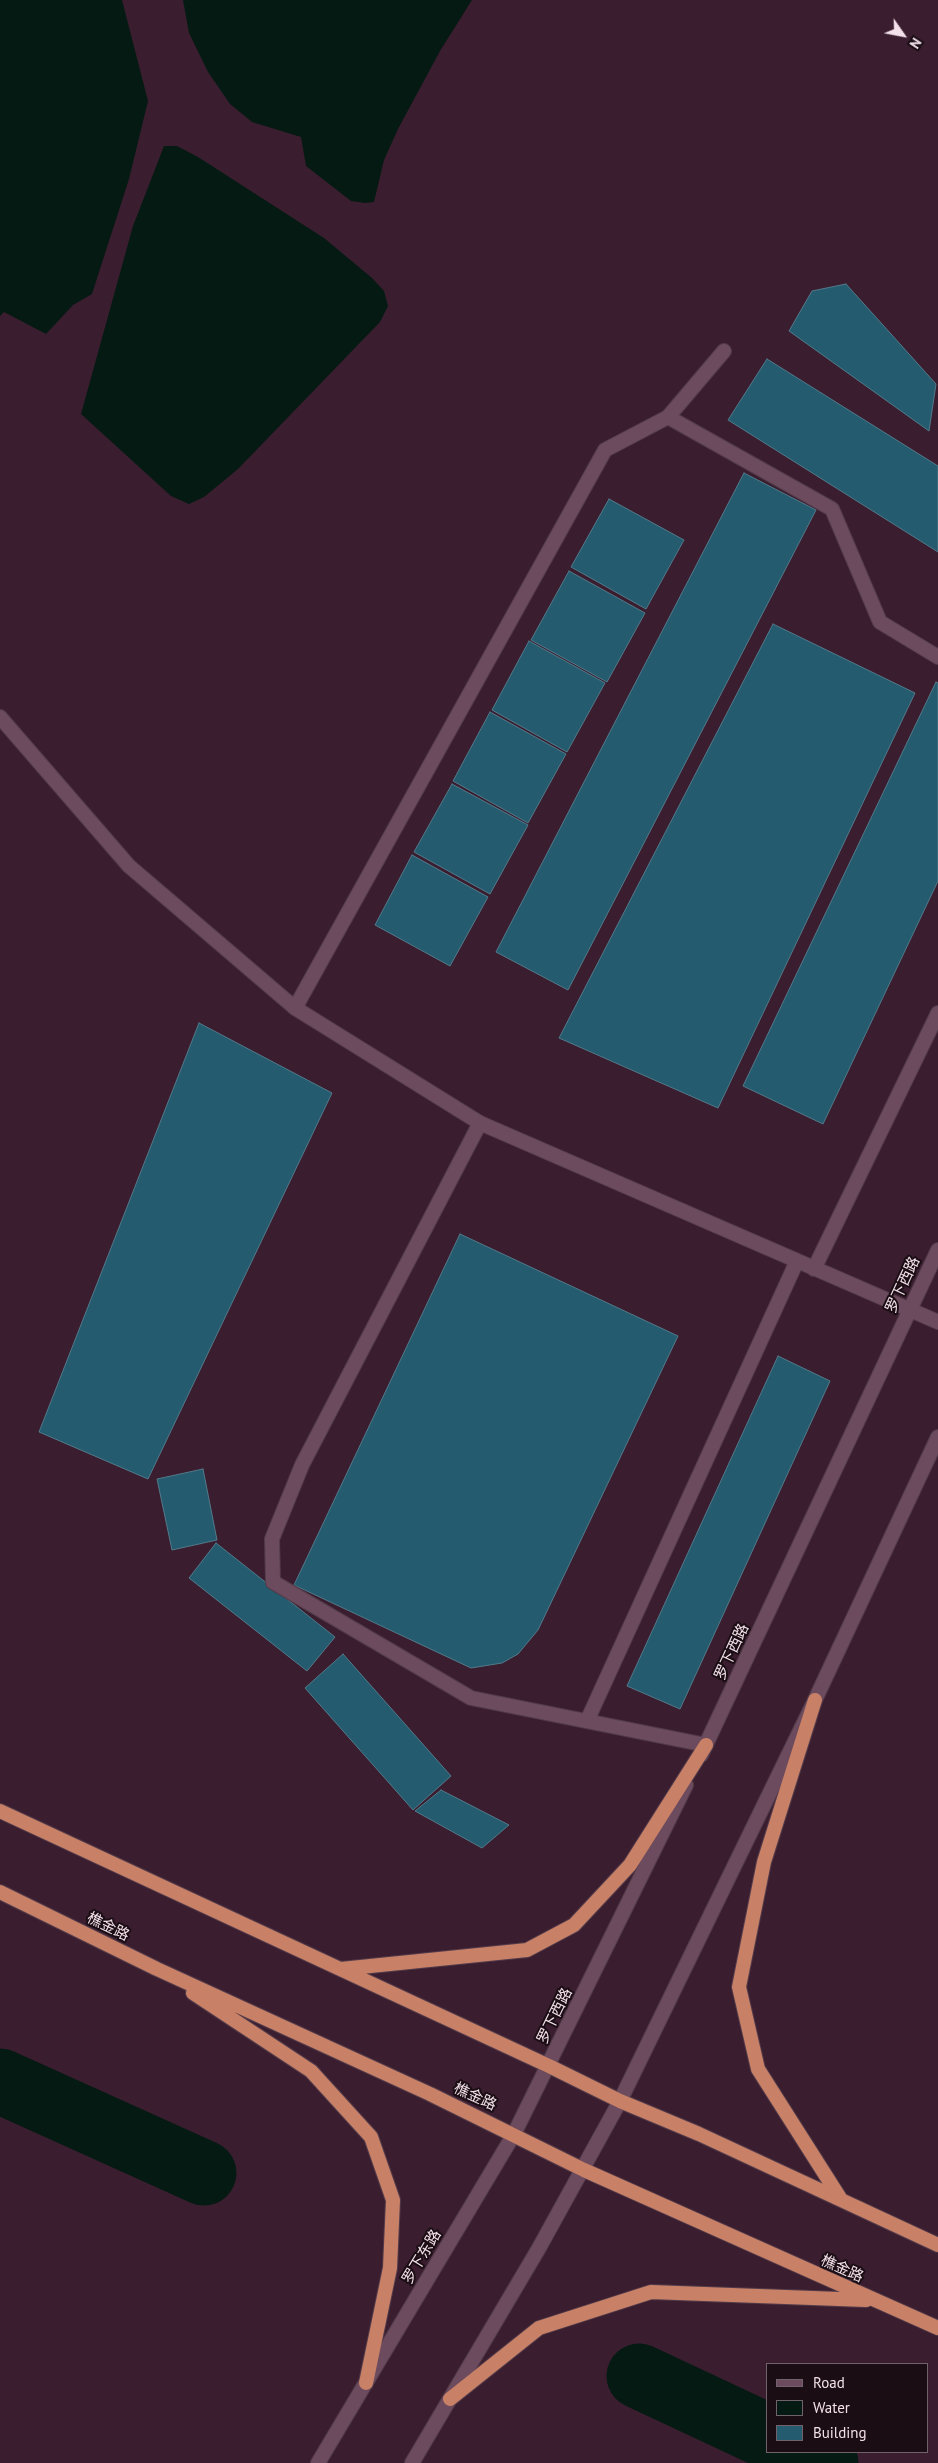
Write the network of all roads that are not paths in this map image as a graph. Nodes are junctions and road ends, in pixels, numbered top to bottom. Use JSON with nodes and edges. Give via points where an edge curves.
{"nodes":[{"id":1,"x":724,"y":351,"type":"dead end"},
{"id":2,"x":668,"y":417,"type":"junction"},
{"id":3,"x":938,"y":657,"type":"edge"},
{"id":4,"x":0,"y":717,"type":"edge"},
{"id":5,"x":295,"y":1008,"type":"junction"},
{"id":6,"x":938,"y":1013,"type":"edge"},
{"id":7,"x":480,"y":1123,"type":"junction"},
{"id":8,"x":938,"y":1250,"type":"edge"},
{"id":9,"x":797,"y":1261,"type":"junction"},
{"id":10,"x":814,"y":1269,"type":"junction"},
{"id":11,"x":910,"y":1310,"type":"junction"},
{"id":12,"x":938,"y":1322,"type":"edge"},
{"id":13,"x":938,"y":1437,"type":"edge"},
{"id":14,"x":815,"y":1700,"type":"junction"},
{"id":15,"x":587,"y":1721,"type":"junction"},
{"id":16,"x":706,"y":1745,"type":"junction"},
{"id":17,"x":0,"y":1811,"type":"edge"},
{"id":18,"x":0,"y":1892,"type":"edge"},
{"id":19,"x":341,"y":1969,"type":"junction"},
{"id":20,"x":156,"y":1970,"type":"junction"},
{"id":21,"x":549,"y":2066,"type":"junction"},
{"id":22,"x":620,"y":2101,"type":"junction"},
{"id":23,"x":514,"y":2134,"type":"junction"},
{"id":24,"x":584,"y":2170,"type":"junction"},
{"id":25,"x":840,"y":2198,"type":"junction"},
{"id":26,"x":938,"y":2245,"type":"edge"},
{"id":27,"x":873,"y":2301,"type":"junction"},
{"id":28,"x":938,"y":2328,"type":"edge"},
{"id":29,"x":366,"y":2383,"type":"junction"},
{"id":30,"x":450,"y":2399,"type":"junction"},
{"id":31,"x":318,"y":2463,"type":"edge"},
{"id":32,"x":412,"y":2463,"type":"edge"}],
"edges":[{"from":1,"to":2,"type":"main road"},
{"from":2,"to":3,"type":"main road","via":[[832,509],[880,622]]},
{"from":2,"to":5,"type":"main road","via":[[605,450]]},
{"from":4,"to":5,"type":"main road","via":[[129,866]]},
{"from":5,"to":7,"type":"main road"},
{"from":6,"to":10,"type":"main road"},
{"from":7,"to":9,"type":"main road"},
{"from":7,"to":15,"type":"main road","via":[[302,1464],[272,1539],[273,1582],[471,1698]]},
{"from":8,"to":11,"type":"main road","name":"罗下西路"},
{"from":9,"to":10,"type":"main road"},
{"from":9,"to":15,"type":"main road"},
{"from":10,"to":11,"type":"main road"},
{"from":11,"to":12,"type":"main road"},
{"from":11,"to":16,"type":"main road","name":"罗下西路"},
{"from":13,"to":14,"type":"main road"},
{"from":14,"to":22,"type":"main road"},
{"from":14,"to":25,"type":"highway","via":[[764,1862],[739,1987],[758,2069]]},
{"from":15,"to":16,"type":"main road"},
{"from":16,"to":19,"type":"highway","via":[[630,1865],[574,1925],[527,1950]]},
{"from":16,"to":21,"type":"main road","name":"罗下西路"},
{"from":17,"to":19,"type":"highway"},
{"from":18,"to":20,"type":"highway","name":"樵金路"},
{"from":19,"to":21,"type":"highway"},
{"from":20,"to":23,"type":"highway","name":"樵金路"},
{"from":20,"to":29,"type":"highway","via":[[311,2071],[371,2137],[393,2200],[390,2268]]},
{"from":21,"to":22,"type":"highway"},
{"from":21,"to":23,"type":"main road","name":"罗下东路"},
{"from":22,"to":24,"type":"main road"},
{"from":22,"to":25,"type":"highway"},
{"from":23,"to":24,"type":"highway","name":"樵金路"},
{"from":23,"to":29,"type":"main road","name":"罗下东路"},
{"from":24,"to":27,"type":"highway","name":"樵金路"},
{"from":24,"to":30,"type":"main road"},
{"from":25,"to":26,"type":"highway"},
{"from":27,"to":28,"type":"highway","name":"樵金路"},
{"from":27,"to":30,"type":"highway","via":[[651,2292],[539,2328]]},
{"from":29,"to":31,"type":"main road","name":"罗下东路"},
{"from":30,"to":32,"type":"main road"}]}
